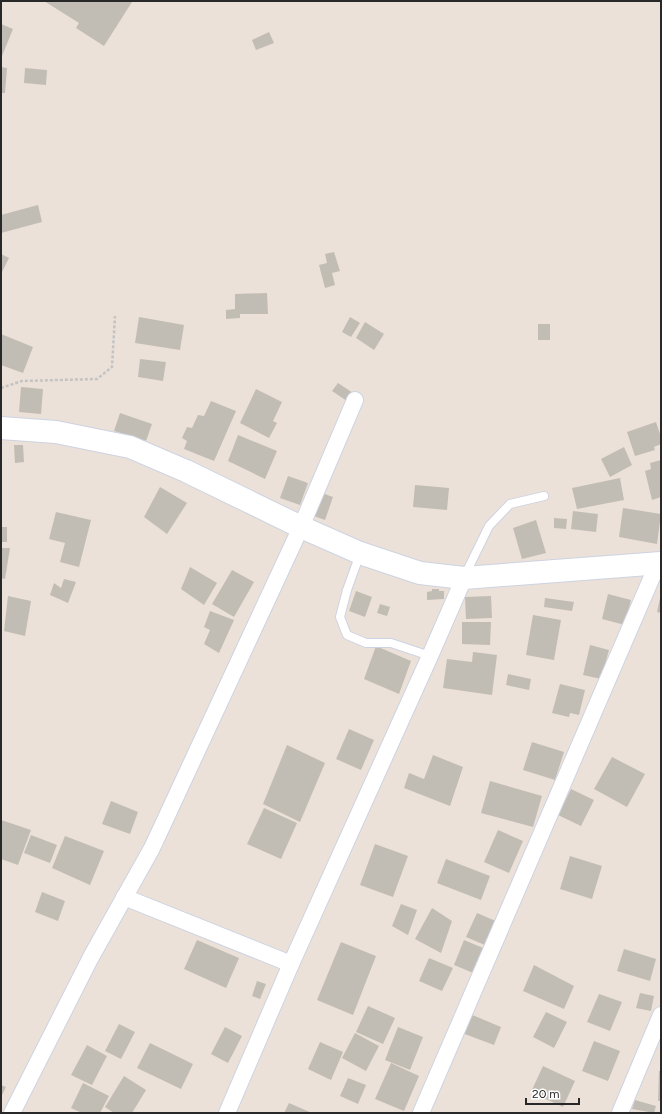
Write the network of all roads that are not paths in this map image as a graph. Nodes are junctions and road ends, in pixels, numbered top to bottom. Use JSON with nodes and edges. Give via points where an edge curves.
{"nodes":[{"id":1,"x":355,"y":400,"type":"dead end"},
{"id":2,"x":1,"y":428,"type":"edge"},
{"id":3,"x":544,"y":496,"type":"dead end"},
{"id":4,"x":301,"y":527,"type":"junction"},
{"id":5,"x":360,"y":553,"type":"junction"},
{"id":6,"x":660,"y":563,"type":"edge"},
{"id":7,"x":464,"y":578,"type":"junction"},
{"id":8,"x":430,"y":656,"type":"junction"},
{"id":9,"x":124,"y":898,"type":"junction"},
{"id":10,"x":291,"y":964,"type":"junction"},
{"id":11,"x":661,"y":1015,"type":"edge"},
{"id":12,"x":12,"y":1113,"type":"edge"},
{"id":13,"x":226,"y":1113,"type":"edge"},
{"id":14,"x":421,"y":1113,"type":"edge"},
{"id":15,"x":620,"y":1113,"type":"edge"}],
"edges":[{"from":1,"to":4,"type":"street"},
{"from":2,"to":4,"type":"street","via":[[56,432],[130,446],[186,470]]},
{"from":3,"to":7,"type":"lane","via":[[510,504],[488,526]]},
{"from":4,"to":5,"type":"street"},
{"from":4,"to":9,"type":"street","via":[[152,848]]},
{"from":5,"to":7,"type":"street","via":[[420,573]]},
{"from":5,"to":8,"type":"lane","via":[[340,617],[347,635],[366,643],[392,643]]},
{"from":6,"to":7,"type":"street"},
{"from":6,"to":14,"type":"street"},
{"from":7,"to":8,"type":"street"},
{"from":8,"to":10,"type":"street"},
{"from":9,"to":10,"type":"street"},
{"from":9,"to":12,"type":"street","via":[[91,957]]},
{"from":10,"to":13,"type":"street"},
{"from":11,"to":15,"type":"street"}]}
